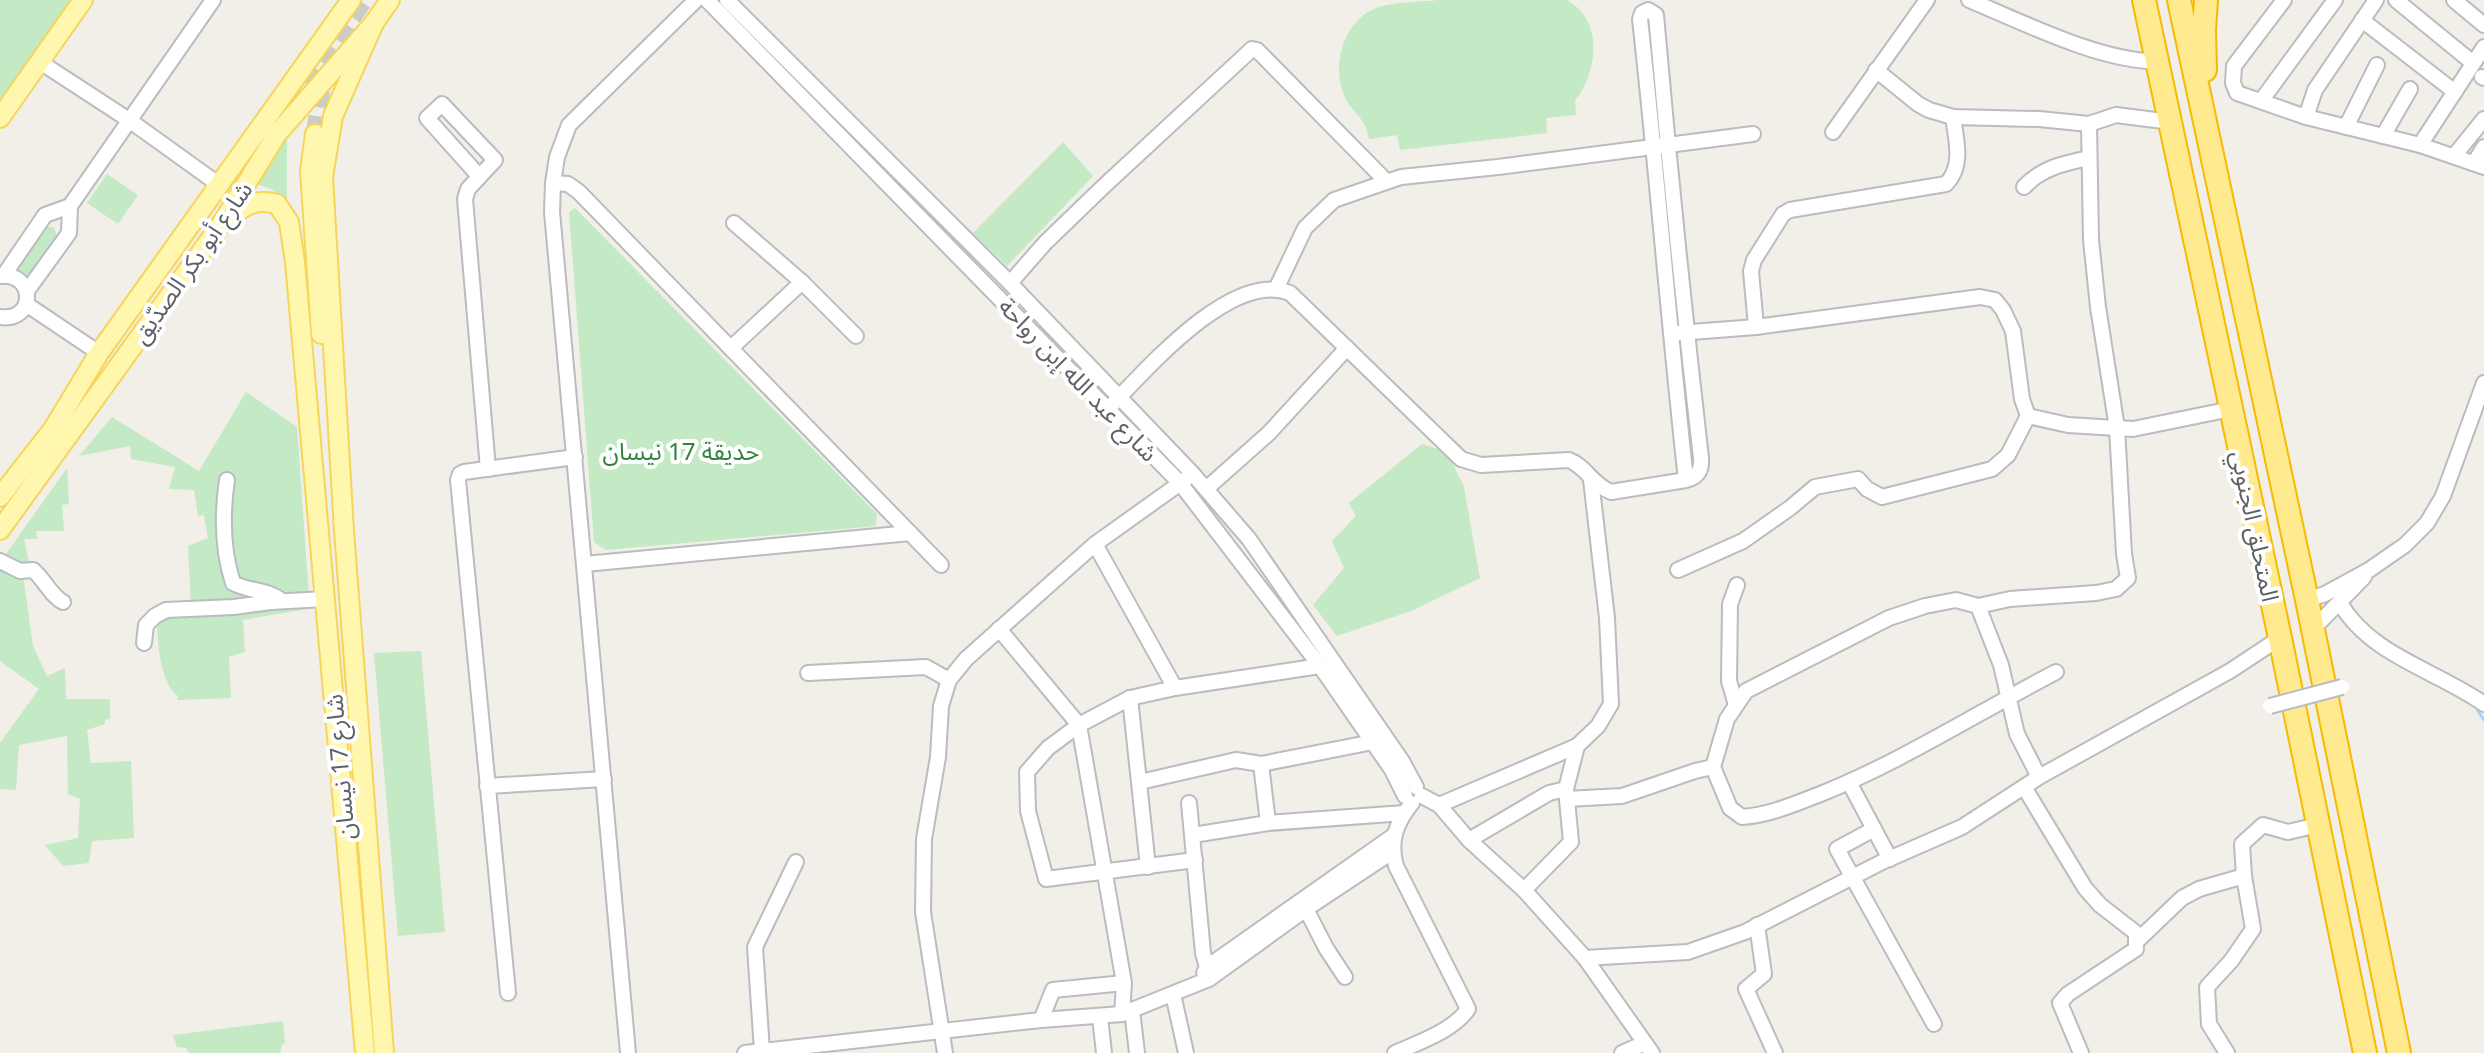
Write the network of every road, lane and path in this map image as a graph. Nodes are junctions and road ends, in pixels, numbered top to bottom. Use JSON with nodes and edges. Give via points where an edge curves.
{"nodes":[{"id":1,"x":83,"y":0,"type":"edge"},
{"id":2,"x":213,"y":0,"type":"edge"},
{"id":3,"x":351,"y":0,"type":"edge"},
{"id":4,"x":390,"y":0,"type":"edge"},
{"id":5,"x":696,"y":0,"type":"edge"},
{"id":6,"x":707,"y":0,"type":"edge"},
{"id":7,"x":727,"y":0,"type":"edge"},
{"id":8,"x":1927,"y":0,"type":"edge"},
{"id":9,"x":1969,"y":0,"type":"edge"},
{"id":10,"x":2144,"y":0,"type":"edge"},
{"id":11,"x":2179,"y":0,"type":"edge"},
{"id":12,"x":2206,"y":0,"type":"edge"},
{"id":13,"x":2284,"y":0,"type":"edge"},
{"id":14,"x":2335,"y":0,"type":"edge"},
{"id":15,"x":2376,"y":0,"type":"edge"},
{"id":16,"x":2396,"y":0,"type":"edge"},
{"id":17,"x":2454,"y":0,"type":"edge"},
{"id":18,"x":2362,"y":20,"type":"junction"},
{"id":19,"x":374,"y":23,"type":"junction"},
{"id":20,"x":2484,"y":25,"type":"edge"},
{"id":21,"x":2484,"y":47,"type":"edge"},
{"id":22,"x":2158,"y":61,"type":"junction"},
{"id":23,"x":40,"y":62,"type":"junction"},
{"id":24,"x":2473,"y":63,"type":"junction"},
{"id":25,"x":2377,"y":65,"type":"dead end"},
{"id":26,"x":1876,"y":70,"type":"junction"},
{"id":27,"x":2410,"y":89,"type":"dead end"},
{"id":28,"x":2455,"y":92,"type":"junction"},
{"id":29,"x":2261,"y":101,"type":"junction"},
{"id":30,"x":1953,"y":117,"type":"junction"},
{"id":31,"x":2306,"y":117,"type":"junction"},
{"id":32,"x":0,"y":118,"type":"edge"},
{"id":33,"x":2484,"y":119,"type":"edge"},
{"id":34,"x":129,"y":120,"type":"junction"},
{"id":35,"x":2171,"y":122,"type":"junction"},
{"id":36,"x":2089,"y":124,"type":"junction"},
{"id":37,"x":2346,"y":127,"type":"junction"},
{"id":38,"x":276,"y":129,"type":"dead end"},
{"id":39,"x":1833,"y":132,"type":"dead end"},
{"id":40,"x":2208,"y":132,"type":"junction"},
{"id":41,"x":1753,"y":134,"type":"dead end"},
{"id":42,"x":2383,"y":136,"type":"junction"},
{"id":43,"x":1662,"y":145,"type":"junction"},
{"id":44,"x":2420,"y":145,"type":"junction"},
{"id":45,"x":2484,"y":147,"type":"edge"},
{"id":46,"x":2454,"y":156,"type":"junction"},
{"id":47,"x":2089,"y":158,"type":"junction"},
{"id":48,"x":2479,"y":165,"type":"edge"},
{"id":49,"x":479,"y":176,"type":"junction"},
{"id":50,"x":1386,"y":181,"type":"junction"},
{"id":51,"x":553,"y":183,"type":"junction"},
{"id":52,"x":218,"y":184,"type":"junction"},
{"id":53,"x":2024,"y":187,"type":"dead end"},
{"id":54,"x":70,"y":206,"type":"junction"},
{"id":55,"x":222,"y":223,"type":"junction"},
{"id":56,"x":734,"y":223,"type":"dead end"},
{"id":57,"x":2,"y":276,"type":"edge"},
{"id":58,"x":802,"y":282,"type":"junction"},
{"id":59,"x":1010,"y":283,"type":"junction"},
{"id":60,"x":1277,"y":287,"type":"junction"},
{"id":61,"x":26,"y":298,"type":"junction"},
{"id":62,"x":2,"y":322,"type":"edge"},
{"id":63,"x":1756,"y":327,"type":"junction"},
{"id":64,"x":1687,"y":332,"type":"junction"},
{"id":65,"x":1670,"y":335,"type":"junction"},
{"id":66,"x":856,"y":336,"type":"dead end"},
{"id":67,"x":731,"y":348,"type":"junction"},
{"id":68,"x":1347,"y":348,"type":"junction"},
{"id":69,"x":99,"y":353,"type":"junction"},
{"id":70,"x":2484,"y":383,"type":"edge"},
{"id":71,"x":1120,"y":397,"type":"junction"},
{"id":72,"x":1108,"y":409,"type":"junction"},
{"id":73,"x":2231,"y":409,"type":"junction"},
{"id":74,"x":2028,"y":416,"type":"junction"},
{"id":75,"x":2117,"y":428,"type":"junction"},
{"id":76,"x":53,"y":429,"type":"junction"},
{"id":77,"x":575,"y":457,"type":"junction"},
{"id":78,"x":488,"y":469,"type":"junction"},
{"id":79,"x":1186,"y":478,"type":"junction"},
{"id":80,"x":227,"y":480,"type":"dead end"},
{"id":81,"x":1591,"y":480,"type":"junction"},
{"id":82,"x":1686,"y":480,"type":"junction"},
{"id":83,"x":315,"y":481,"type":"junction"},
{"id":84,"x":1206,"y":489,"type":"junction"},
{"id":85,"x":0,"y":497,"type":"edge"},
{"id":86,"x":0,"y":530,"type":"edge"},
{"id":87,"x":344,"y":531,"type":"junction"},
{"id":88,"x":910,"y":533,"type":"junction"},
{"id":89,"x":1095,"y":544,"type":"junction"},
{"id":90,"x":0,"y":561,"type":"edge"},
{"id":91,"x":585,"y":564,"type":"junction"},
{"id":92,"x":941,"y":565,"type":"dead end"},
{"id":93,"x":1678,"y":570,"type":"dead end"},
{"id":94,"x":2369,"y":570,"type":"junction"},
{"id":95,"x":1737,"y":585,"type":"dead end"},
{"id":96,"x":325,"y":599,"type":"junction"},
{"id":97,"x":2307,"y":600,"type":"junction"},
{"id":98,"x":283,"y":601,"type":"junction"},
{"id":99,"x":63,"y":602,"type":"dead end"},
{"id":100,"x":2340,"y":603,"type":"junction"},
{"id":101,"x":1978,"y":606,"type":"junction"},
{"id":102,"x":999,"y":629,"type":"junction"},
{"id":103,"x":2313,"y":629,"type":"junction"},
{"id":104,"x":2280,"y":638,"type":"junction"},
{"id":105,"x":144,"y":643,"type":"dead end"},
{"id":106,"x":1320,"y":666,"type":"junction"},
{"id":107,"x":2056,"y":672,"type":"dead end"},
{"id":108,"x":808,"y":673,"type":"dead end"},
{"id":109,"x":949,"y":680,"type":"junction"},
{"id":110,"x":2342,"y":687,"type":"dead end"},
{"id":111,"x":1175,"y":688,"type":"junction"},
{"id":112,"x":1130,"y":698,"type":"junction"},
{"id":113,"x":2008,"y":699,"type":"junction"},
{"id":114,"x":2484,"y":704,"type":"edge"},
{"id":115,"x":1736,"y":705,"type":"junction"},
{"id":116,"x":2270,"y":706,"type":"dead end"},
{"id":117,"x":1079,"y":725,"type":"junction"},
{"id":118,"x":1373,"y":742,"type":"junction"},
{"id":119,"x":1577,"y":746,"type":"junction"},
{"id":120,"x":1261,"y":764,"type":"junction"},
{"id":121,"x":1713,"y":767,"type":"junction"},
{"id":122,"x":2039,"y":777,"type":"junction"},
{"id":123,"x":604,"y":779,"type":"junction"},
{"id":124,"x":1140,"y":782,"type":"junction"},
{"id":125,"x":1849,"y":782,"type":"junction"},
{"id":126,"x":487,"y":786,"type":"junction"},
{"id":127,"x":2024,"y":787,"type":"junction"},
{"id":128,"x":1567,"y":794,"type":"junction"},
{"id":129,"x":1412,"y":799,"type":"junction"},
{"id":130,"x":1189,"y":803,"type":"dead end"},
{"id":131,"x":1439,"y":805,"type":"junction"},
{"id":132,"x":1268,"y":823,"type":"junction"},
{"id":133,"x":2318,"y":825,"type":"junction"},
{"id":134,"x":1874,"y":829,"type":"junction"},
{"id":135,"x":1193,"y":835,"type":"junction"},
{"id":136,"x":1393,"y":836,"type":"junction"},
{"id":137,"x":1469,"y":840,"type":"junction"},
{"id":138,"x":368,"y":849,"type":"junction"},
{"id":139,"x":346,"y":852,"type":"junction"},
{"id":140,"x":1392,"y":852,"type":"junction"},
{"id":141,"x":1890,"y":859,"type":"junction"},
{"id":142,"x":1195,"y":860,"type":"junction"},
{"id":143,"x":796,"y":862,"type":"dead end"},
{"id":144,"x":1148,"y":867,"type":"junction"},
{"id":145,"x":1103,"y":873,"type":"junction"},
{"id":146,"x":2244,"y":876,"type":"junction"},
{"id":147,"x":1852,"y":877,"type":"junction"},
{"id":148,"x":1524,"y":890,"type":"junction"},
{"id":149,"x":1306,"y":909,"type":"junction"},
{"id":150,"x":1757,"y":925,"type":"junction"},
{"id":151,"x":2136,"y":942,"type":"junction"},
{"id":152,"x":1585,"y":958,"type":"junction"},
{"id":153,"x":1207,"y":967,"type":"junction"},
{"id":154,"x":1345,"y":977,"type":"dead end"},
{"id":155,"x":1124,"y":983,"type":"junction"},
{"id":156,"x":1198,"y":983,"type":"junction"},
{"id":157,"x":508,"y":993,"type":"dead end"},
{"id":158,"x":1173,"y":994,"type":"junction"},
{"id":159,"x":1127,"y":1012,"type":"junction"},
{"id":160,"x":1100,"y":1017,"type":"junction"},
{"id":161,"x":1041,"y":1020,"type":"junction"},
{"id":162,"x":1934,"y":1024,"type":"dead end"},
{"id":163,"x":942,"y":1031,"type":"junction"},
{"id":164,"x":840,"y":1048,"type":"edge"},
{"id":165,"x":1648,"y":1048,"type":"edge"},
{"id":166,"x":762,"y":1051,"type":"edge"},
{"id":167,"x":365,"y":1053,"type":"edge"},
{"id":168,"x":384,"y":1053,"type":"edge"},
{"id":169,"x":628,"y":1053,"type":"edge"},
{"id":170,"x":745,"y":1053,"type":"edge"},
{"id":171,"x":945,"y":1053,"type":"edge"},
{"id":172,"x":1104,"y":1053,"type":"edge"},
{"id":173,"x":1137,"y":1053,"type":"edge"},
{"id":174,"x":1186,"y":1053,"type":"edge"},
{"id":175,"x":1395,"y":1053,"type":"edge"},
{"id":176,"x":1622,"y":1053,"type":"edge"},
{"id":177,"x":1775,"y":1053,"type":"edge"},
{"id":178,"x":2081,"y":1053,"type":"edge"},
{"id":179,"x":2227,"y":1053,"type":"edge"},
{"id":180,"x":2365,"y":1053,"type":"edge"},
{"id":181,"x":2399,"y":1053,"type":"edge"}],
"edges":[{"from":1,"to":23,"type":"main road"},
{"from":2,"to":34,"type":"street"},
{"from":3,"to":52,"type":"main road","name":"شارع أبو بكر الصدّيق"},
{"from":4,"to":19,"type":"main road","name":"شارع أبو بكر الصدّيق"},
{"from":5,"to":51,"type":"street","via":[[569,125]]},
{"from":6,"to":72,"type":"street","name":"شارع عبد الله إبن رواحة"},
{"from":7,"to":59,"type":"street","name":"شارع عبد الله إبن رواحة"},
{"from":8,"to":26,"type":"street"},
{"from":9,"to":22,"type":"street","via":[[2121,58]]},
{"from":10,"to":22,"type":"highway","name":"المتحلق الجنوبي"},
{"from":11,"to":40,"type":"highway","name":"المتحلق الجنوبي"},
{"from":12,"to":40,"type":"highway"},
{"from":13,"to":29,"type":"street","via":[[2234,66],[2237,93]]},
{"from":14,"to":29,"type":"street"},
{"from":15,"to":18,"type":"street"},
{"from":16,"to":24,"type":"street"},
{"from":17,"to":20,"type":"street"},
{"from":18,"to":28,"type":"street"},
{"from":18,"to":31,"type":"street","via":[[2315,90]]},
{"from":19,"to":55,"type":"main road","name":"شارع أبو بكر الصدّيق","via":[[277,134]]},
{"from":19,"to":87,"type":"main road","via":[[333,116],[323,177]]},
{"from":21,"to":24,"type":"street"},
{"from":22,"to":35,"type":"highway","name":"المتحلق الجنوبي"},
{"from":23,"to":32,"type":"main road"},
{"from":23,"to":34,"type":"street"},
{"from":24,"to":28,"type":"street"},
{"from":25,"to":37,"type":"street"},
{"from":26,"to":30,"type":"street","via":[[1918,104]]},
{"from":26,"to":39,"type":"street"},
{"from":27,"to":42,"type":"street"},
{"from":28,"to":44,"type":"street"},
{"from":29,"to":31,"type":"street"},
{"from":30,"to":36,"type":"street"},
{"from":30,"to":63,"type":"street","via":[[1958,161],[1946,184],[1783,214],[1751,271]]},
{"from":31,"to":37,"type":"street"},
{"from":33,"to":46,"type":"street"},
{"from":34,"to":52,"type":"street"},
{"from":34,"to":54,"type":"street"},
{"from":35,"to":36,"type":"street","via":[[2116,115]]},
{"from":35,"to":73,"type":"highway","name":"المتحلق الجنوبي"},
{"from":36,"to":47,"type":"street"},
{"from":37,"to":42,"type":"street"},
{"from":38,"to":76,"type":"main road","via":[[72,414]]},
{"from":40,"to":97,"type":"highway","name":"المتحلق الجنوبي"},
{"from":41,"to":43,"type":"street"},
{"from":42,"to":44,"type":"street"},
{"from":43,"to":43,"type":"street","via":[[1656,15],[1648,10],[1640,19]]},
{"from":43,"to":50,"type":"street"},
{"from":43,"to":64,"type":"street"},
{"from":43,"to":65,"type":"street"},
{"from":44,"to":46,"type":"street"},
{"from":45,"to":48,"type":"street"},
{"from":46,"to":48,"type":"street"},
{"from":47,"to":53,"type":"street","via":[[2052,167]]},
{"from":47,"to":75,"type":"street","via":[[2091,240]]},
{"from":49,"to":49,"type":"street","via":[[427,118],[442,104],[495,160]]},
{"from":49,"to":78,"type":"street","via":[[465,199]]},
{"from":50,"to":59,"type":"street","via":[[1252,49],[1045,243]]},
{"from":50,"to":60,"type":"street","via":[[1334,200],[1305,228]]},
{"from":51,"to":67,"type":"street","via":[[579,192]]},
{"from":51,"to":77,"type":"street"},
{"from":52,"to":69,"type":"main road","name":"شارع أبو بكر الصدّيق"},
{"from":54,"to":57,"type":"street","via":[[45,215]]},
{"from":54,"to":61,"type":"street","via":[[69,233]]},
{"from":55,"to":83,"type":"main road","via":[[260,199],[277,204],[289,222]]},
{"from":55,"to":86,"type":"main road","name":"شارع أبو بكر الصدّيق"},
{"from":56,"to":58,"type":"street"},
{"from":57,"to":61,"type":"street","via":[[16,277]]},
{"from":58,"to":66,"type":"street"},
{"from":58,"to":67,"type":"street"},
{"from":59,"to":71,"type":"street","name":"شارع عبد الله إبن رواحة"},
{"from":60,"to":68,"type":"street","via":[[1290,293]]},
{"from":60,"to":71,"type":"street","via":[[1239,295],[1194,324]]},
{"from":61,"to":62,"type":"street","via":[[19,314]]},
{"from":61,"to":69,"type":"street"},
{"from":63,"to":64,"type":"street"},
{"from":63,"to":74,"type":"street","via":[[1980,297],[1995,300],[2013,331]]},
{"from":64,"to":65,"type":"street"},
{"from":64,"to":82,"type":"street","via":[[1702,464],[1697,475]]},
{"from":65,"to":82,"type":"street"},
{"from":67,"to":88,"type":"street"},
{"from":68,"to":81,"type":"street","via":[[1461,459],[1481,465],[1569,460]]},
{"from":68,"to":84,"type":"street","via":[[1269,433]]},
{"from":69,"to":76,"type":"main road","name":"شارع أبو بكر الصدّيق"},
{"from":70,"to":94,"type":"street","via":[[2437,508],[2417,534]]},
{"from":71,"to":72,"type":"street"},
{"from":71,"to":79,"type":"street","name":"شارع عبد الله إبن رواحة"},
{"from":72,"to":79,"type":"street","name":"شارع عبد الله إبن رواحة"},
{"from":73,"to":75,"type":"street"},
{"from":73,"to":104,"type":"highway","name":"المتحلق الجنوبي"},
{"from":74,"to":75,"type":"street"},
{"from":74,"to":93,"type":"street","via":[[2008,455],[1992,469],[1882,497],[1858,479],[1815,487],[1743,541]]},
{"from":75,"to":101,"type":"street","via":[[2128,578],[2116,589],[2096,593]]},
{"from":76,"to":85,"type":"main road","name":"شارع أبو بكر الصدّيق"},
{"from":77,"to":78,"type":"street"},
{"from":77,"to":91,"type":"street"},
{"from":78,"to":126,"type":"street","via":[[464,472],[458,480]]},
{"from":79,"to":84,"type":"street","name":"شارع عبد الله إبن رواحة"},
{"from":79,"to":89,"type":"street"},
{"from":79,"to":106,"type":"street","name":"شارع عبد الله إبن رواحة"},
{"from":80,"to":98,"type":"street","via":[[223,510],[233,583],[273,593]]},
{"from":81,"to":82,"type":"street","via":[[1611,492]]},
{"from":81,"to":119,"type":"street","via":[[1611,704]]},
{"from":83,"to":87,"type":"main road","via":[[299,203],[309,134],[331,451]]},
{"from":83,"to":96,"type":"main road","name":"شارع 17 نيسان"},
{"from":84,"to":129,"type":"street","name":"شارع عبد الله إبن رواحة","via":[[1249,539],[1402,761]]},
{"from":87,"to":138,"type":"main road","name":"شارع 17 نيسان"},
{"from":88,"to":91,"type":"street"},
{"from":88,"to":92,"type":"street"},
{"from":89,"to":102,"type":"street"},
{"from":89,"to":111,"type":"street"},
{"from":90,"to":99,"type":"street","via":[[20,571],[33,570]]},
{"from":91,"to":123,"type":"street"},
{"from":94,"to":97,"type":"street"},
{"from":94,"to":100,"type":"street"},
{"from":95,"to":115,"type":"street","via":[[1730,604],[1729,645],[1729,681]]},
{"from":96,"to":98,"type":"street"},
{"from":96,"to":139,"type":"main road","name":"شارع 17 نيسان"},
{"from":97,"to":103,"type":"highway","name":"المتحلق الجنوبي"},
{"from":98,"to":105,"type":"street","via":[[166,610],[146,625]]},
{"from":100,"to":103,"type":"street"},
{"from":100,"to":114,"type":"street","via":[[2369,639]]},
{"from":101,"to":113,"type":"street"},
{"from":101,"to":115,"type":"street","via":[[1956,600],[1889,618],[1746,691]]},
{"from":102,"to":109,"type":"street"},
{"from":102,"to":117,"type":"street"},
{"from":103,"to":181,"type":"highway","name":"المتحلق الجنوبي"},
{"from":104,"to":122,"type":"street"},
{"from":104,"to":133,"type":"highway","name":"المتحلق الجنوبي"},
{"from":106,"to":111,"type":"street"},
{"from":106,"to":118,"type":"street","name":"شارع عبد الله إبن رواحة"},
{"from":107,"to":113,"type":"street"},
{"from":108,"to":109,"type":"street","via":[[926,667]]},
{"from":109,"to":163,"type":"street","via":[[941,706],[922,874]]},
{"from":110,"to":116,"type":"street","bridge":true},
{"from":111,"to":112,"type":"street"},
{"from":112,"to":117,"type":"street"},
{"from":112,"to":124,"type":"street"},
{"from":113,"to":122,"type":"street","via":[[2017,734]]},
{"from":113,"to":125,"type":"street"},
{"from":115,"to":121,"type":"street"},
{"from":117,"to":145,"type":"street"},
{"from":117,"to":145,"type":"street","via":[[1027,772],[1028,811],[1046,879]]},
{"from":118,"to":120,"type":"street"},
{"from":118,"to":129,"type":"street","name":"شارع عبد الله إبن رواحة"},
{"from":119,"to":128,"type":"street"},
{"from":119,"to":131,"type":"street"},
{"from":120,"to":124,"type":"street","via":[[1236,760]]},
{"from":120,"to":132,"type":"street"},
{"from":121,"to":125,"type":"street","via":[[1730,808],[1742,817],[1764,815]]},
{"from":121,"to":128,"type":"street","via":[[1622,796]]},
{"from":122,"to":127,"type":"street"},
{"from":123,"to":126,"type":"street"},
{"from":123,"to":169,"type":"street"},
{"from":124,"to":144,"type":"street"},
{"from":125,"to":134,"type":"street"},
{"from":126,"to":157,"type":"street"},
{"from":127,"to":141,"type":"street","via":[[1962,827]]},
{"from":127,"to":151,"type":"street","via":[[2085,888],[2136,933]]},
{"from":128,"to":137,"type":"street","via":[[1549,793]]},
{"from":128,"to":148,"type":"street","via":[[1571,842]]},
{"from":129,"to":131,"type":"street"},
{"from":129,"to":132,"type":"street"},
{"from":129,"to":136,"type":"street"},
{"from":130,"to":135,"type":"street"},
{"from":131,"to":137,"type":"street"},
{"from":132,"to":135,"type":"street"},
{"from":133,"to":146,"type":"street","via":[[2288,832],[2263,825],[2242,844]]},
{"from":133,"to":180,"type":"highway","name":"المتحلق الجنوبي"},
{"from":134,"to":141,"type":"street"},
{"from":134,"to":147,"type":"street","via":[[1837,849]]},
{"from":135,"to":142,"type":"street"},
{"from":136,"to":140,"type":"street"},
{"from":136,"to":153,"type":"street"},
{"from":137,"to":148,"type":"street"},
{"from":138,"to":139,"type":"main road"},
{"from":138,"to":168,"type":"main road","name":"شارع 17 نيسان"},
{"from":139,"to":167,"type":"main road","name":"شارع 17 نيسان"},
{"from":140,"to":149,"type":"street"},
{"from":140,"to":175,"type":"street","via":[[1468,1009],[1441,1031]]},
{"from":141,"to":147,"type":"street"},
{"from":142,"to":144,"type":"street"},
{"from":142,"to":153,"type":"street"},
{"from":143,"to":166,"type":"street","via":[[755,947]]},
{"from":144,"to":145,"type":"street"},
{"from":145,"to":155,"type":"street"},
{"from":146,"to":151,"type":"street","via":[[2182,898]]},
{"from":146,"to":179,"type":"street","via":[[2253,929],[2207,987],[2209,1024]]},
{"from":147,"to":150,"type":"street"},
{"from":147,"to":162,"type":"street"},
{"from":148,"to":152,"type":"street"},
{"from":149,"to":154,"type":"street"},
{"from":149,"to":156,"type":"street"},
{"from":150,"to":152,"type":"street","via":[[1688,952]]},
{"from":150,"to":177,"type":"street","via":[[1764,974],[1746,989]]},
{"from":151,"to":178,"type":"street","via":[[2136,949],[2060,1003]]},
{"from":152,"to":165,"type":"street"},
{"from":153,"to":156,"type":"street"},
{"from":155,"to":159,"type":"street"},
{"from":155,"to":161,"type":"street","via":[[1053,990]]},
{"from":156,"to":158,"type":"street"},
{"from":158,"to":159,"type":"street"},
{"from":158,"to":174,"type":"street"},
{"from":159,"to":160,"type":"street"},
{"from":159,"to":173,"type":"street"},
{"from":160,"to":161,"type":"street"},
{"from":160,"to":172,"type":"street"},
{"from":161,"to":163,"type":"street"},
{"from":163,"to":164,"type":"street"},
{"from":163,"to":171,"type":"street"},
{"from":164,"to":166,"type":"street"},
{"from":165,"to":176,"type":"street"},
{"from":166,"to":170,"type":"street"}]}
